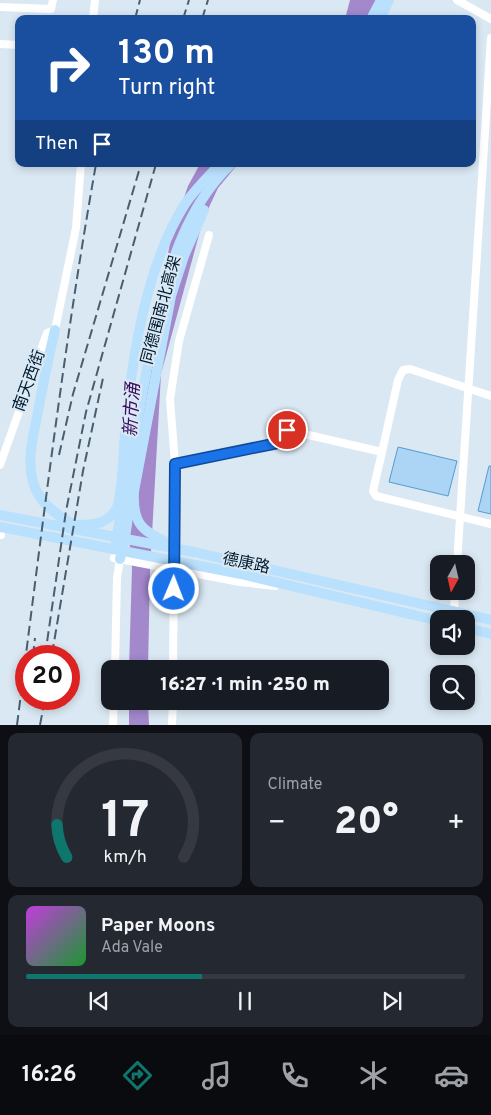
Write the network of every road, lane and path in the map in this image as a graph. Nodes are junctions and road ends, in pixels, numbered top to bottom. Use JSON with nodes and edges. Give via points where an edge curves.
{"nodes":[{"id":1,"x":53,"y":0,"type":"edge"},
{"id":2,"x":95,"y":0,"type":"edge"},
{"id":3,"x":381,"y":0,"type":"edge"},
{"id":4,"x":389,"y":0,"type":"edge"},
{"id":5,"x":458,"y":0,"type":"edge"},
{"id":6,"x":0,"y":7,"type":"edge"},
{"id":7,"x":93,"y":15,"type":"edge"},
{"id":8,"x":373,"y":15,"type":"edge"},
{"id":9,"x":382,"y":15,"type":"edge"},
{"id":10,"x":491,"y":19,"type":"edge"},
{"id":11,"x":491,"y":38,"type":"edge"},
{"id":12,"x":0,"y":44,"type":"edge"},
{"id":13,"x":15,"y":46,"type":"edge"},
{"id":14,"x":81,"y":167,"type":"edge"},
{"id":15,"x":217,"y":167,"type":"edge"},
{"id":16,"x":218,"y":167,"type":"edge"},
{"id":17,"x":227,"y":167,"type":"edge"},
{"id":18,"x":217,"y":179,"type":"junction"},
{"id":19,"x":209,"y":235,"type":"dead end"},
{"id":20,"x":54,"y":330,"type":"junction"},
{"id":21,"x":468,"y":388,"type":"junction"},
{"id":22,"x":491,"y":396,"type":"edge"},
{"id":23,"x":132,"y":430,"type":"junction"},
{"id":24,"x":382,"y":452,"type":"junction"},
{"id":25,"x":175,"y":464,"type":"junction"},
{"id":26,"x":0,"y":465,"type":"edge"},
{"id":27,"x":0,"y":515,"type":"edge"},
{"id":28,"x":460,"y":517,"type":"junction"},
{"id":29,"x":45,"y":524,"type":"junction"},
{"id":30,"x":491,"y":524,"type":"edge"},
{"id":31,"x":74,"y":525,"type":"junction"},
{"id":32,"x":0,"y":528,"type":"edge"},
{"id":33,"x":186,"y":551,"type":"junction"},
{"id":34,"x":458,"y":555,"type":"edge"},
{"id":35,"x":120,"y":559,"type":"junction"},
{"id":36,"x":175,"y":570,"type":"junction"},
{"id":37,"x":297,"y":587,"type":"junction"},
{"id":38,"x":450,"y":610,"type":"edge"},
{"id":39,"x":475,"y":616,"type":"edge"},
{"id":40,"x":430,"y":619,"type":"edge"},
{"id":41,"x":491,"y":620,"type":"edge"},
{"id":42,"x":475,"y":630,"type":"edge"},
{"id":43,"x":491,"y":634,"type":"edge"},
{"id":44,"x":115,"y":660,"type":"edge"},
{"id":45,"x":173,"y":660,"type":"edge"},
{"id":46,"x":114,"y":710,"type":"edge"},
{"id":47,"x":173,"y":710,"type":"edge"},
{"id":48,"x":114,"y":725,"type":"edge"},
{"id":49,"x":172,"y":725,"type":"edge"}],
"edges":[{"from":1,"to":6,"type":"street","via":[[51,9]]},
{"from":2,"to":7,"type":"street"},
{"from":3,"to":8,"type":"main road"},
{"from":4,"to":9,"type":"main road"},
{"from":5,"to":10,"type":"street"},
{"from":11,"to":21,"type":"street"},
{"from":12,"to":13,"type":"street"},
{"from":14,"to":20,"type":"street","via":[[76,228]]},
{"from":15,"to":31,"type":"main road","via":[[184,206],[152,281],[130,388],[115,513],[99,524]]},
{"from":16,"to":23,"type":"main road","name":"同德围南北高架","via":[[185,219],[165,268],[150,319]]},
{"from":17,"to":18,"type":"main road","name":"同德围南北高架"},
{"from":18,"to":23,"type":"main road","name":"同德围南北高架","via":[[188,226],[169,271]]},
{"from":18,"to":33,"type":"main road","via":[[184,256],[171,296],[134,491],[134,512],[139,524]]},
{"from":19,"to":25,"type":"street","via":[[179,341],[170,399]]},
{"from":20,"to":26,"type":"street","name":"南天西街","via":[[47,333]]},
{"from":20,"to":31,"type":"main road","via":[[30,468],[35,487],[44,502]]},
{"from":21,"to":22,"type":"street"},
{"from":21,"to":24,"type":"street","via":[[410,369],[403,370]]},
{"from":21,"to":28,"type":"street"},
{"from":23,"to":35,"type":"main road","name":"同德围南北高架","via":[[121,512]]},
{"from":24,"to":25,"type":"street","via":[[287,430],[278,443]]},
{"from":24,"to":28,"type":"street","via":[[374,491],[376,496]]},
{"from":25,"to":36,"type":"street"},
{"from":27,"to":29,"type":"main road","name":"德康路"},
{"from":28,"to":30,"type":"street"},
{"from":28,"to":34,"type":"street"},
{"from":29,"to":31,"type":"main road"},
{"from":29,"to":33,"type":"main road","name":"德康路"},
{"from":32,"to":37,"type":"main road","name":"德康路"},
{"from":33,"to":38,"type":"main road","name":"德康路"},
{"from":35,"to":36,"type":"street"},
{"from":35,"to":44,"type":"street"},
{"from":36,"to":37,"type":"street","via":[[240,582]]},
{"from":36,"to":45,"type":"street"},
{"from":37,"to":40,"type":"main road","name":"德康路"},
{"from":39,"to":41,"type":"main road","name":"德康路"},
{"from":42,"to":43,"type":"main road"},
{"from":46,"to":48,"type":"street"},
{"from":47,"to":49,"type":"street"}]}
